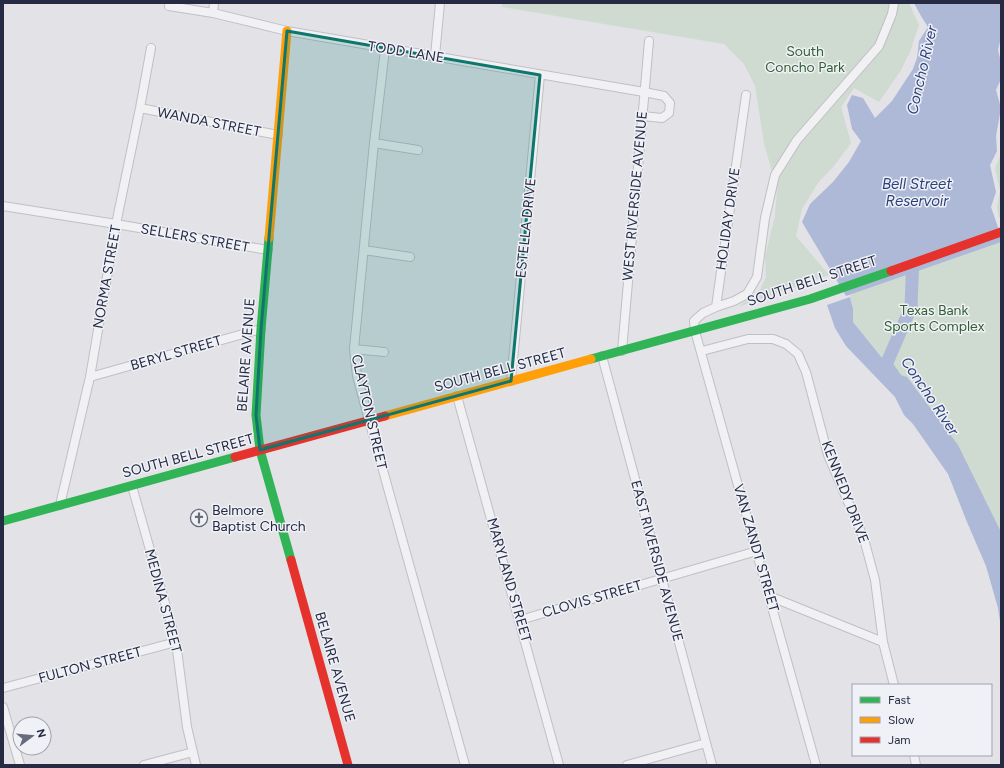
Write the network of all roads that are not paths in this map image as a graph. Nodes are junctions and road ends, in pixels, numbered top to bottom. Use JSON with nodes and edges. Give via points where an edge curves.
{"nodes":[{"id":1,"x":214,"y":3,"type":"edge"},
{"id":2,"x":440,"y":3,"type":"edge"},
{"id":3,"x":894,"y":3,"type":"edge"},
{"id":4,"x":169,"y":6,"type":"dead end"},
{"id":5,"x":213,"y":14,"type":"junction"},
{"id":6,"x":287,"y":31,"type":"junction"},
{"id":7,"x":648,"y":42,"type":"dead end"},
{"id":8,"x":151,"y":48,"type":"dead end"},
{"id":9,"x":385,"y":49,"type":"junction"},
{"id":10,"x":434,"y":56,"type":"junction"},
{"id":11,"x":540,"y":75,"type":"junction"},
{"id":12,"x":644,"y":92,"type":"junction"},
{"id":13,"x":746,"y":95,"type":"dead end"},
{"id":14,"x":140,"y":108,"type":"junction"},
{"id":15,"x":642,"y":116,"type":"junction"},
{"id":16,"x":278,"y":135,"type":"junction"},
{"id":17,"x":374,"y":143,"type":"junction"},
{"id":18,"x":418,"y":150,"type":"dead end"},
{"id":19,"x":3,"y":206,"type":"edge"},
{"id":20,"x":116,"y":224,"type":"junction"},
{"id":21,"x":1001,"y":232,"type":"edge"},
{"id":22,"x":268,"y":250,"type":"junction"},
{"id":23,"x":364,"y":250,"type":"junction"},
{"id":24,"x":410,"y":257,"type":"dead end"},
{"id":25,"x":716,"y":307,"type":"junction"},
{"id":26,"x":261,"y":329,"type":"junction"},
{"id":27,"x":695,"y":331,"type":"junction"},
{"id":28,"x":354,"y":348,"type":"junction"},
{"id":29,"x":622,"y":351,"type":"junction"},
{"id":30,"x":702,"y":351,"type":"junction"},
{"id":31,"x":384,"y":352,"type":"dead end"},
{"id":32,"x":602,"y":356,"type":"junction"},
{"id":33,"x":90,"y":377,"type":"junction"},
{"id":34,"x":511,"y":382,"type":"junction"},
{"id":35,"x":458,"y":396,"type":"junction"},
{"id":36,"x":369,"y":420,"type":"junction"},
{"id":37,"x":260,"y":450,"type":"junction"},
{"id":38,"x":132,"y":486,"type":"junction"},
{"id":39,"x":60,"y":505,"type":"junction"},
{"id":40,"x":3,"y":521,"type":"edge"},
{"id":41,"x":757,"y":551,"type":"junction"},
{"id":42,"x":662,"y":578,"type":"junction"},
{"id":43,"x":769,"y":596,"type":"junction"},
{"id":44,"x":520,"y":620,"type":"junction"},
{"id":45,"x":176,"y":642,"type":"junction"},
{"id":46,"x":883,"y":642,"type":"junction"},
{"id":47,"x":894,"y":684,"type":"edge"},
{"id":48,"x":3,"y":688,"type":"edge"},
{"id":49,"x":3,"y":707,"type":"edge"},
{"id":50,"x":706,"y":744,"type":"junction"},
{"id":51,"x":193,"y":752,"type":"junction"},
{"id":52,"x":20,"y":765,"type":"edge"},
{"id":53,"x":144,"y":765,"type":"edge"},
{"id":54,"x":196,"y":765,"type":"edge"},
{"id":55,"x":348,"y":765,"type":"edge"},
{"id":56,"x":466,"y":765,"type":"edge"},
{"id":57,"x":559,"y":765,"type":"edge"},
{"id":58,"x":627,"y":765,"type":"edge"},
{"id":59,"x":712,"y":765,"type":"edge"},
{"id":60,"x":816,"y":765,"type":"edge"}],
"edges":[{"from":1,"to":5,"type":"street"},
{"from":2,"to":10,"type":"street"},
{"from":3,"to":25,"type":"street","via":[[879,46],[797,140],[776,175],[765,218],[757,277],[747,294]]},
{"from":4,"to":5,"type":"street","name":"TODD LANE"},
{"from":5,"to":6,"type":"street","name":"TODD LANE"},
{"from":6,"to":9,"type":"street","name":"TODD LANE"},
{"from":6,"to":16,"type":"main road","name":"BELAIRE AVENUE"},
{"from":7,"to":12,"type":"street","name":"WEST RIVERSIDE AVENUE"},
{"from":8,"to":14,"type":"street","name":"NORMA STREET"},
{"from":9,"to":10,"type":"street","name":"TODD LANE"},
{"from":9,"to":17,"type":"street","name":"CLAYTON STREET"},
{"from":10,"to":11,"type":"street","name":"TODD LANE"},
{"from":11,"to":12,"type":"street","name":"TODD LANE"},
{"from":11,"to":34,"type":"street","name":"ESTELLA DRIVE"},
{"from":12,"to":15,"type":"street","name":"WEST RIVERSIDE AVENUE"},
{"from":12,"to":15,"type":"street","name":"TODD LANE","via":[[664,96],[670,103],[669,113],[662,118]]},
{"from":13,"to":25,"type":"street","name":"HOLIDAY DRIVE"},
{"from":14,"to":16,"type":"street","name":"WANDA STREET"},
{"from":14,"to":20,"type":"street","name":"NORMA STREET"},
{"from":15,"to":29,"type":"street","name":"WEST RIVERSIDE AVENUE"},
{"from":16,"to":22,"type":"main road","name":"BELAIRE AVENUE"},
{"from":17,"to":18,"type":"street"},
{"from":17,"to":23,"type":"street","name":"CLAYTON STREET"},
{"from":19,"to":20,"type":"street","name":"SELLERS STREET"},
{"from":20,"to":22,"type":"street","name":"SELLERS STREET"},
{"from":20,"to":33,"type":"street","name":"NORMA STREET"},
{"from":21,"to":27,"type":"main road","name":"SOUTH BELL STREET","via":[[810,299]]},
{"from":22,"to":26,"type":"main road","name":"BELAIRE AVENUE"},
{"from":23,"to":24,"type":"street"},
{"from":23,"to":28,"type":"street","name":"CLAYTON STREET"},
{"from":25,"to":27,"type":"street","via":[[694,321]]},
{"from":26,"to":33,"type":"street","name":"BERYL STREET"},
{"from":26,"to":37,"type":"main road","name":"BELAIRE AVENUE","via":[[256,415]]},
{"from":27,"to":29,"type":"main road","name":"SOUTH BELL STREET"},
{"from":27,"to":30,"type":"street","name":"VAN ZANDT STREET"},
{"from":28,"to":31,"type":"street"},
{"from":28,"to":36,"type":"street","name":"CLAYTON STREET","via":[[357,376]]},
{"from":29,"to":32,"type":"main road","name":"SOUTH BELL STREET"},
{"from":30,"to":41,"type":"street","name":"VAN ZANDT STREET"},
{"from":30,"to":46,"type":"street","name":"KENNEDY DRIVE","via":[[748,339],[773,339],[786,344],[798,354],[806,372],[828,455],[864,540],[876,580]]},
{"from":32,"to":34,"type":"main road","name":"SOUTH BELL STREET"},
{"from":32,"to":42,"type":"street","name":"EAST RIVERSIDE AVENUE"},
{"from":33,"to":39,"type":"street","name":"NORMA STREET"},
{"from":34,"to":35,"type":"main road","name":"SOUTH BELL STREET"},
{"from":35,"to":36,"type":"main road","name":"SOUTH BELL STREET"},
{"from":35,"to":44,"type":"street","name":"MARYLAND STREET"},
{"from":36,"to":37,"type":"main road","name":"SOUTH BELL STREET"},
{"from":36,"to":56,"type":"street","name":"CLAYTON STREET"},
{"from":37,"to":38,"type":"main road","name":"SOUTH BELL STREET"},
{"from":37,"to":55,"type":"main road","name":"BELAIRE AVENUE"},
{"from":38,"to":39,"type":"main road","name":"SOUTH BELL STREET"},
{"from":38,"to":45,"type":"street","name":"MEDINA STREET"},
{"from":39,"to":40,"type":"main road","name":"SOUTH BELL STREET"},
{"from":41,"to":42,"type":"street","name":"CLOVIS STREET"},
{"from":41,"to":43,"type":"street","name":"VAN ZANDT STREET"},
{"from":42,"to":44,"type":"street","name":"CLOVIS STREET"},
{"from":42,"to":50,"type":"street","name":"EAST RIVERSIDE AVENUE"},
{"from":43,"to":46,"type":"street"},
{"from":43,"to":60,"type":"street","name":"VAN ZANDT STREET"},
{"from":44,"to":57,"type":"street","name":"MARYLAND STREET"},
{"from":45,"to":48,"type":"street","name":"FULTON STREET"},
{"from":45,"to":51,"type":"street","name":"MEDINA STREET","via":[[187,727]]},
{"from":46,"to":47,"type":"street","name":"KENNEDY DRIVE"},
{"from":49,"to":52,"type":"street"},
{"from":50,"to":58,"type":"street"},
{"from":50,"to":59,"type":"street","name":"EAST RIVERSIDE AVENUE"},
{"from":51,"to":53,"type":"street"},
{"from":51,"to":54,"type":"street","name":"MEDINA STREET"}]}
